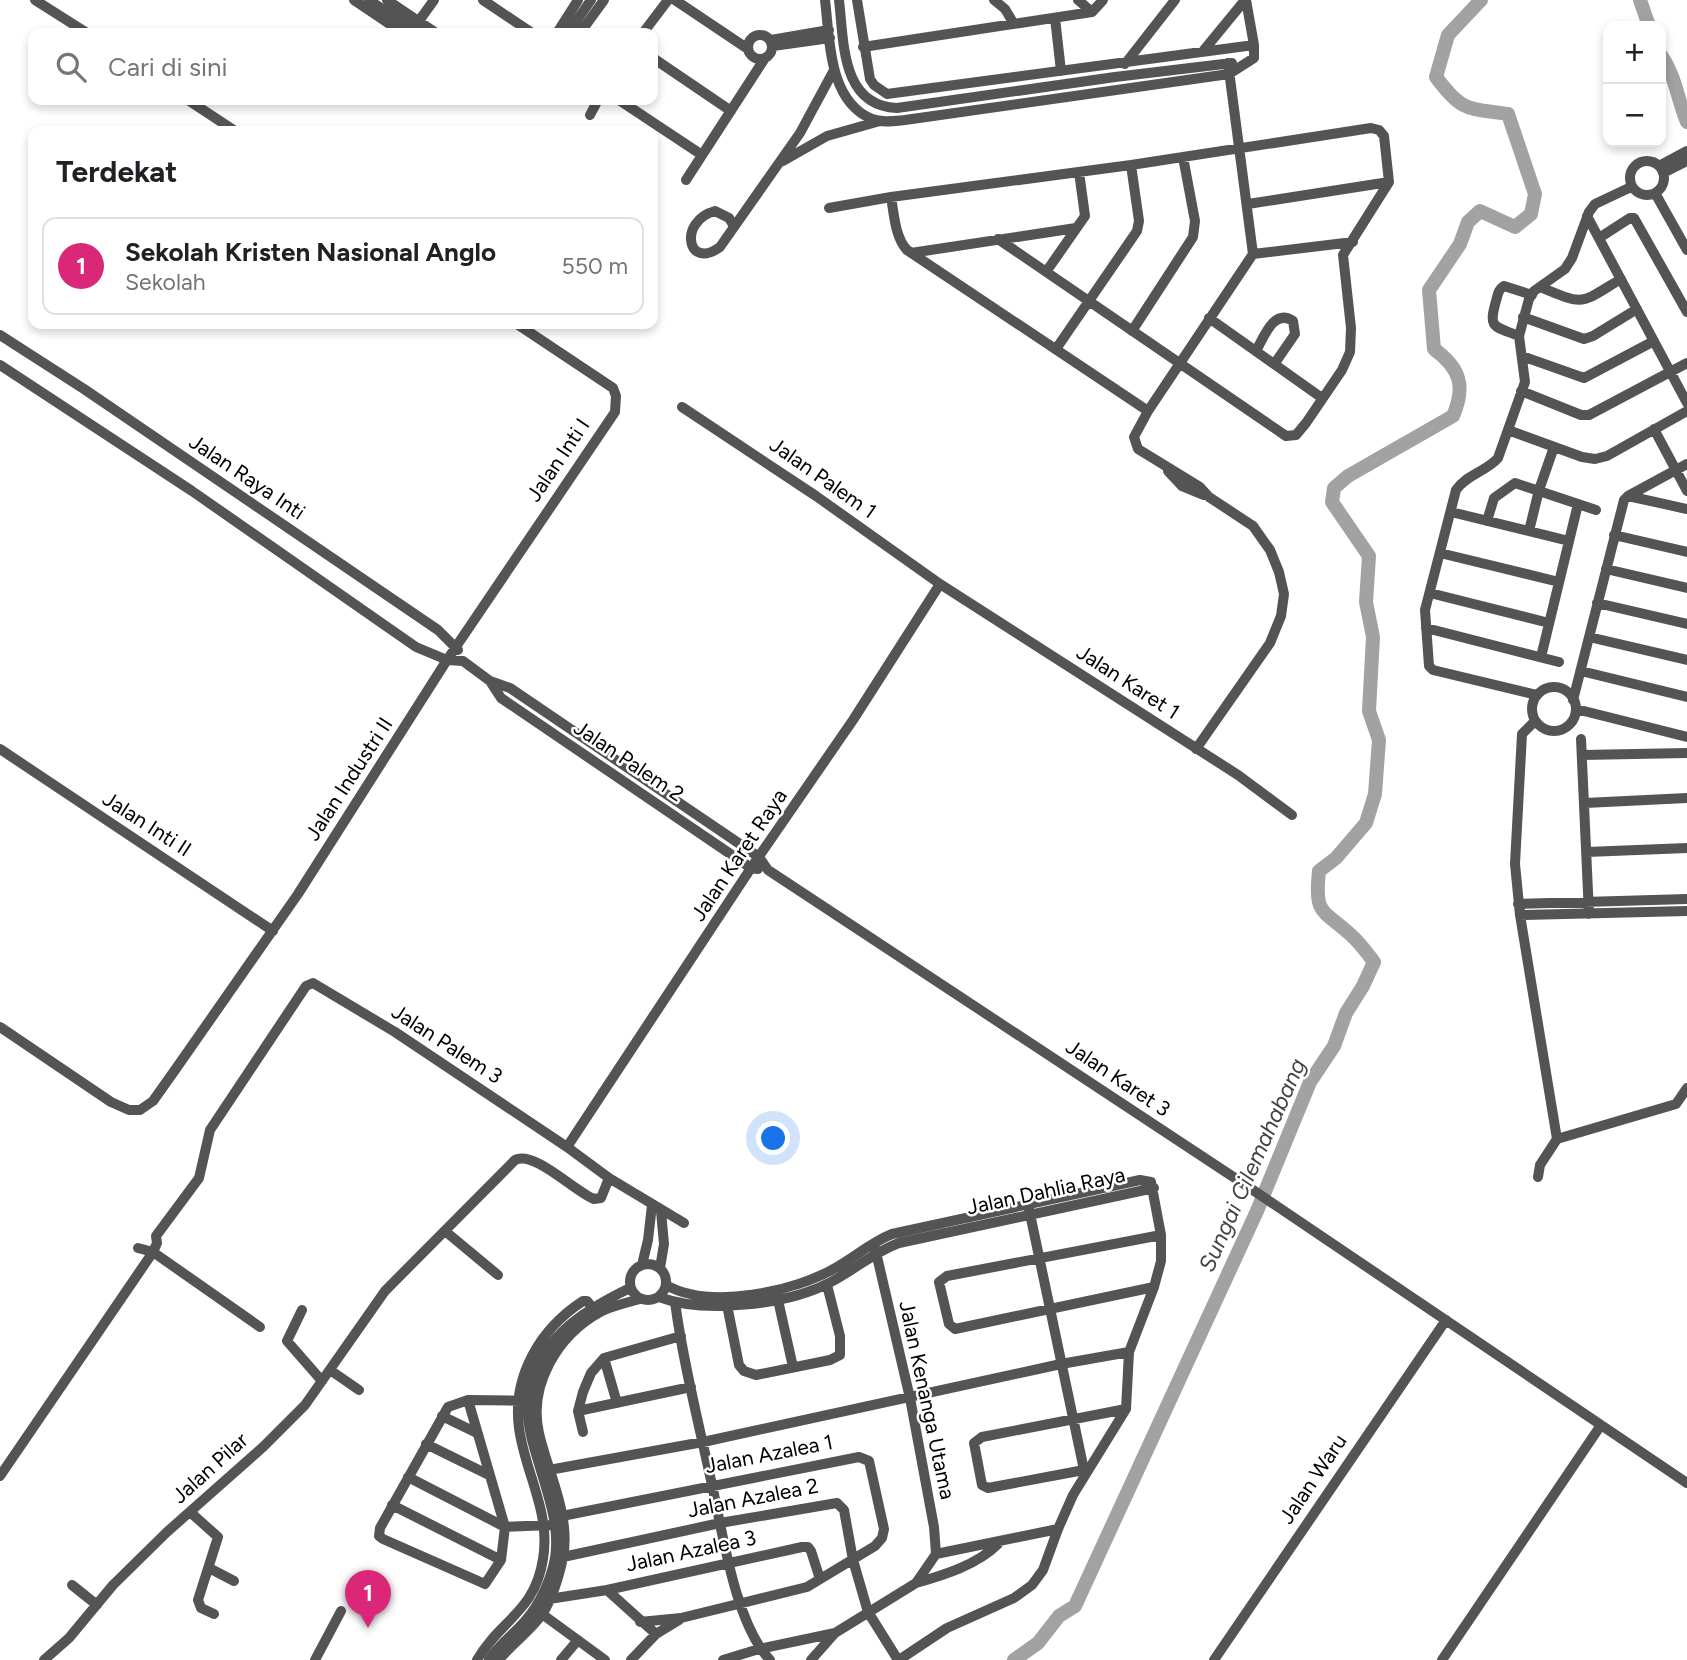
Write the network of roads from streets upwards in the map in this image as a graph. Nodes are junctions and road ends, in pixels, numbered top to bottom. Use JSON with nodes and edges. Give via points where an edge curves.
{"nodes":[{"id":1,"x":35,"y":0,"type":"edge"},
{"id":2,"x":369,"y":0,"type":"edge"},
{"id":3,"x":387,"y":0,"type":"edge"},
{"id":4,"x":434,"y":0,"type":"edge"},
{"id":5,"x":483,"y":0,"type":"edge"},
{"id":6,"x":578,"y":0,"type":"edge"},
{"id":7,"x":591,"y":0,"type":"edge"},
{"id":8,"x":604,"y":0,"type":"edge"},
{"id":9,"x":668,"y":0,"type":"edge"},
{"id":10,"x":675,"y":0,"type":"edge"},
{"id":11,"x":825,"y":0,"type":"edge"},
{"id":12,"x":839,"y":0,"type":"edge"},
{"id":13,"x":857,"y":0,"type":"edge"},
{"id":14,"x":994,"y":0,"type":"edge"},
{"id":15,"x":1079,"y":0,"type":"edge"},
{"id":16,"x":1103,"y":0,"type":"edge"},
{"id":17,"x":1175,"y":0,"type":"edge"},
{"id":18,"x":1246,"y":0,"type":"edge"},
{"id":19,"x":357,"y":1,"type":"edge"},
{"id":20,"x":1093,"y":12,"type":"junction"},
{"id":21,"x":1055,"y":18,"type":"junction"},
{"id":22,"x":1014,"y":24,"type":"junction"},
{"id":23,"x":78,"y":28,"type":"edge"},
{"id":24,"x":411,"y":28,"type":"edge"},
{"id":25,"x":411,"y":28,"type":"edge"},
{"id":26,"x":412,"y":28,"type":"edge"},
{"id":27,"x":414,"y":28,"type":"edge"},
{"id":28,"x":525,"y":28,"type":"edge"},
{"id":29,"x":560,"y":28,"type":"edge"},
{"id":30,"x":577,"y":28,"type":"edge"},
{"id":31,"x":579,"y":28,"type":"edge"},
{"id":32,"x":647,"y":28,"type":"edge"},
{"id":33,"x":829,"y":34,"type":"junction"},
{"id":34,"x":772,"y":43,"type":"junction"},
{"id":35,"x":1254,"y":45,"type":"junction"},
{"id":36,"x":863,"y":47,"type":"junction"},
{"id":37,"x":748,"y":48,"type":"junction"},
{"id":38,"x":1204,"y":50,"type":"junction"},
{"id":39,"x":765,"y":58,"type":"junction"},
{"id":40,"x":658,"y":61,"type":"edge"},
{"id":41,"x":1128,"y":61,"type":"junction"},
{"id":42,"x":834,"y":70,"type":"junction"},
{"id":43,"x":1061,"y":71,"type":"junction"},
{"id":44,"x":1229,"y":73,"type":"junction"},
{"id":45,"x":1115,"y":77,"type":"junction"},
{"id":46,"x":1078,"y":83,"type":"junction"},
{"id":47,"x":1117,"y":90,"type":"junction"},
{"id":48,"x":1022,"y":91,"type":"junction"},
{"id":49,"x":897,"y":94,"type":"junction"},
{"id":50,"x":1079,"y":95,"type":"junction"},
{"id":51,"x":1024,"y":103,"type":"junction"},
{"id":52,"x":196,"y":105,"type":"edge"},
{"id":53,"x":595,"y":105,"type":"edge"},
{"id":54,"x":627,"y":105,"type":"edge"},
{"id":55,"x":897,"y":108,"type":"junction"},
{"id":56,"x":731,"y":111,"type":"junction"},
{"id":57,"x":590,"y":114,"type":"dead end"},
{"id":58,"x":880,"y":121,"type":"junction"},
{"id":59,"x":227,"y":126,"type":"edge"},
{"id":60,"x":1238,"y":149,"type":"junction"},
{"id":61,"x":1687,"y":151,"type":"edge"},
{"id":62,"x":702,"y":155,"type":"junction"},
{"id":63,"x":1183,"y":157,"type":"junction"},
{"id":64,"x":1687,"y":161,"type":"edge"},
{"id":65,"x":780,"y":162,"type":"junction"},
{"id":66,"x":1131,"y":165,"type":"junction"},
{"id":67,"x":1661,"y":169,"type":"junction"},
{"id":68,"x":1079,"y":172,"type":"junction"},
{"id":69,"x":686,"y":180,"type":"dead end"},
{"id":70,"x":1389,"y":182,"type":"junction"},
{"id":71,"x":1363,"y":186,"type":"junction"},
{"id":72,"x":1632,"y":187,"type":"junction"},
{"id":73,"x":1655,"y":193,"type":"junction"},
{"id":74,"x":891,"y":197,"type":"junction"},
{"id":75,"x":1381,"y":197,"type":"junction"},
{"id":76,"x":1248,"y":204,"type":"junction"},
{"id":77,"x":828,"y":208,"type":"dead end"},
{"id":78,"x":1587,"y":216,"type":"junction"},
{"id":79,"x":734,"y":226,"type":"dead end"},
{"id":80,"x":1076,"y":228,"type":"junction"},
{"id":81,"x":1055,"y":231,"type":"junction"},
{"id":82,"x":1599,"y":238,"type":"junction"},
{"id":83,"x":998,"y":239,"type":"junction"},
{"id":84,"x":1353,"y":242,"type":"junction"},
{"id":85,"x":1066,"y":244,"type":"junction"},
{"id":86,"x":1335,"y":245,"type":"junction"},
{"id":87,"x":1687,"y":250,"type":"edge"},
{"id":88,"x":911,"y":253,"type":"junction"},
{"id":89,"x":1253,"y":254,"type":"junction"},
{"id":90,"x":1343,"y":256,"type":"junction"},
{"id":91,"x":1046,"y":272,"type":"junction"},
{"id":92,"x":1621,"y":279,"type":"junction"},
{"id":93,"x":1536,"y":291,"type":"junction"},
{"id":94,"x":1089,"y":301,"type":"junction"},
{"id":95,"x":1637,"y":309,"type":"junction"},
{"id":96,"x":1687,"y":312,"type":"edge"},
{"id":97,"x":1523,"y":317,"type":"junction"},
{"id":98,"x":1209,"y":318,"type":"junction"},
{"id":99,"x":524,"y":329,"type":"edge"},
{"id":100,"x":1132,"y":331,"type":"junction"},
{"id":101,"x":0,"y":335,"type":"edge"},
{"id":102,"x":1519,"y":336,"type":"junction"},
{"id":103,"x":1654,"y":341,"type":"junction"},
{"id":104,"x":1056,"y":349,"type":"junction"},
{"id":105,"x":1256,"y":351,"type":"junction"},
{"id":106,"x":1522,"y":356,"type":"junction"},
{"id":107,"x":1275,"y":363,"type":"junction"},
{"id":108,"x":1687,"y":363,"type":"edge"},
{"id":109,"x":1179,"y":364,"type":"junction"},
{"id":110,"x":0,"y":365,"type":"edge"},
{"id":111,"x":1671,"y":372,"type":"junction"},
{"id":112,"x":1521,"y":391,"type":"junction"},
{"id":113,"x":1322,"y":398,"type":"junction"},
{"id":114,"x":1687,"y":402,"type":"edge"},
{"id":115,"x":682,"y":407,"type":"dead end"},
{"id":116,"x":1148,"y":411,"type":"junction"},
{"id":117,"x":1687,"y":411,"type":"edge"},
{"id":118,"x":1654,"y":429,"type":"junction"},
{"id":119,"x":1508,"y":430,"type":"junction"},
{"id":120,"x":1554,"y":447,"type":"junction"},
{"id":121,"x":1687,"y":464,"type":"edge"},
{"id":122,"x":1676,"y":470,"type":"junction"},
{"id":123,"x":1539,"y":490,"type":"junction"},
{"id":124,"x":1687,"y":491,"type":"edge"},
{"id":125,"x":1628,"y":496,"type":"junction"},
{"id":126,"x":1578,"y":504,"type":"junction"},
{"id":127,"x":1687,"y":509,"type":"edge"},
{"id":128,"x":1596,"y":510,"type":"dead end"},
{"id":129,"x":1451,"y":512,"type":"junction"},
{"id":130,"x":1487,"y":521,"type":"junction"},
{"id":131,"x":1529,"y":531,"type":"junction"},
{"id":132,"x":1614,"y":535,"type":"junction"},
{"id":133,"x":1569,"y":541,"type":"junction"},
{"id":134,"x":1687,"y":552,"type":"edge"},
{"id":135,"x":1440,"y":553,"type":"junction"},
{"id":136,"x":1606,"y":569,"type":"junction"},
{"id":137,"x":1559,"y":582,"type":"junction"},
{"id":138,"x":940,"y":584,"type":"junction"},
{"id":139,"x":1687,"y":588,"type":"edge"},
{"id":140,"x":1430,"y":593,"type":"junction"},
{"id":141,"x":1597,"y":603,"type":"junction"},
{"id":142,"x":1549,"y":623,"type":"junction"},
{"id":143,"x":1687,"y":624,"type":"edge"},
{"id":144,"x":1426,"y":628,"type":"junction"},
{"id":145,"x":1589,"y":637,"type":"junction"},
{"id":146,"x":457,"y":647,"type":"junction"},
{"id":147,"x":1541,"y":657,"type":"junction"},
{"id":148,"x":447,"y":660,"type":"junction"},
{"id":149,"x":1687,"y":660,"type":"edge"},
{"id":150,"x":463,"y":662,"type":"junction"},
{"id":151,"x":1559,"y":662,"type":"dead end"},
{"id":152,"x":1581,"y":671,"type":"junction"},
{"id":153,"x":490,"y":681,"type":"junction"},
{"id":154,"x":1537,"y":695,"type":"junction"},
{"id":155,"x":1687,"y":697,"type":"edge"},
{"id":156,"x":1575,"y":704,"type":"junction"},
{"id":157,"x":1535,"y":721,"type":"junction"},
{"id":158,"x":1687,"y":737,"type":"edge"},
{"id":159,"x":1581,"y":739,"type":"dead end"},
{"id":160,"x":0,"y":749,"type":"edge"},
{"id":161,"x":1196,"y":749,"type":"junction"},
{"id":162,"x":1687,"y":752,"type":"edge"},
{"id":163,"x":1582,"y":755,"type":"junction"},
{"id":164,"x":1687,"y":798,"type":"edge"},
{"id":165,"x":1585,"y":803,"type":"junction"},
{"id":166,"x":1292,"y":815,"type":"dead end"},
{"id":167,"x":1687,"y":848,"type":"edge"},
{"id":168,"x":1587,"y":852,"type":"junction"},
{"id":169,"x":759,"y":857,"type":"junction"},
{"id":170,"x":751,"y":868,"type":"junction"},
{"id":171,"x":768,"y":870,"type":"junction"},
{"id":172,"x":1687,"y":898,"type":"edge"},
{"id":173,"x":1590,"y":901,"type":"junction"},
{"id":174,"x":1519,"y":910,"type":"junction"},
{"id":175,"x":1687,"y":911,"type":"edge"},
{"id":176,"x":1589,"y":914,"type":"junction"},
{"id":177,"x":272,"y":931,"type":"junction"},
{"id":178,"x":0,"y":1027,"type":"edge"},
{"id":179,"x":1687,"y":1088,"type":"edge"},
{"id":180,"x":1557,"y":1139,"type":"junction"},
{"id":181,"x":567,"y":1147,"type":"junction"},
{"id":182,"x":1538,"y":1177,"type":"dead end"},
{"id":183,"x":609,"y":1178,"type":"junction"},
{"id":184,"x":656,"y":1208,"type":"junction"},
{"id":185,"x":1029,"y":1209,"type":"junction"},
{"id":186,"x":684,"y":1223,"type":"dead end"},
{"id":187,"x":445,"y":1231,"type":"junction"},
{"id":188,"x":1161,"y":1235,"type":"junction"},
{"id":189,"x":138,"y":1248,"type":"dead end"},
{"id":190,"x":875,"y":1248,"type":"junction"},
{"id":191,"x":153,"y":1252,"type":"junction"},
{"id":192,"x":1039,"y":1259,"type":"junction"},
{"id":193,"x":642,"y":1265,"type":"junction"},
{"id":194,"x":660,"y":1268,"type":"junction"},
{"id":195,"x":498,"y":1275,"type":"dead end"},
{"id":196,"x":827,"y":1284,"type":"junction"},
{"id":197,"x":666,"y":1285,"type":"junction"},
{"id":198,"x":1154,"y":1287,"type":"junction"},
{"id":199,"x":630,"y":1288,"type":"junction"},
{"id":200,"x":659,"y":1297,"type":"junction"},
{"id":201,"x":640,"y":1299,"type":"junction"},
{"id":202,"x":778,"y":1300,"type":"junction"},
{"id":203,"x":726,"y":1301,"type":"junction"},
{"id":204,"x":676,"y":1302,"type":"junction"},
{"id":205,"x":302,"y":1310,"type":"dead end"},
{"id":206,"x":1050,"y":1310,"type":"junction"},
{"id":207,"x":1446,"y":1320,"type":"junction"},
{"id":208,"x":260,"y":1327,"type":"dead end"},
{"id":209,"x":681,"y":1336,"type":"junction"},
{"id":210,"x":1129,"y":1352,"type":"junction"},
{"id":211,"x":604,"y":1358,"type":"junction"},
{"id":212,"x":1061,"y":1364,"type":"junction"},
{"id":213,"x":793,"y":1367,"type":"junction"},
{"id":214,"x":330,"y":1370,"type":"junction"},
{"id":215,"x":322,"y":1381,"type":"junction"},
{"id":216,"x":691,"y":1387,"type":"junction"},
{"id":217,"x":359,"y":1390,"type":"dead end"},
{"id":218,"x":910,"y":1398,"type":"junction"},
{"id":219,"x":468,"y":1400,"type":"junction"},
{"id":220,"x":528,"y":1401,"type":"junction"},
{"id":221,"x":617,"y":1403,"type":"junction"},
{"id":222,"x":1126,"y":1409,"type":"junction"},
{"id":223,"x":578,"y":1411,"type":"junction"},
{"id":224,"x":442,"y":1416,"type":"junction"},
{"id":225,"x":1073,"y":1419,"type":"junction"},
{"id":226,"x":1601,"y":1425,"type":"junction"},
{"id":227,"x":583,"y":1432,"type":"dead end"},
{"id":228,"x":477,"y":1433,"type":"junction"},
{"id":229,"x":703,"y":1442,"type":"junction"},
{"id":230,"x":426,"y":1444,"type":"junction"},
{"id":231,"x":550,"y":1470,"type":"junction"},
{"id":232,"x":1085,"y":1471,"type":"junction"},
{"id":233,"x":489,"y":1475,"type":"junction"},
{"id":234,"x":0,"y":1476,"type":"edge"},
{"id":235,"x":408,"y":1476,"type":"junction"},
{"id":236,"x":1687,"y":1483,"type":"edge"},
{"id":237,"x":712,"y":1485,"type":"junction"},
{"id":238,"x":392,"y":1505,"type":"junction"},
{"id":239,"x":190,"y":1511,"type":"junction"},
{"id":240,"x":554,"y":1522,"type":"junction"},
{"id":241,"x":720,"y":1523,"type":"junction"},
{"id":242,"x":505,"y":1527,"type":"junction"},
{"id":243,"x":1058,"y":1529,"type":"junction"},
{"id":244,"x":999,"y":1542,"type":"junction"},
{"id":245,"x":936,"y":1554,"type":"junction"},
{"id":246,"x":563,"y":1557,"type":"junction"},
{"id":247,"x":500,"y":1560,"type":"junction"},
{"id":248,"x":853,"y":1560,"type":"junction"},
{"id":249,"x":730,"y":1562,"type":"junction"},
{"id":250,"x":209,"y":1568,"type":"junction"},
{"id":251,"x":820,"y":1579,"type":"junction"},
{"id":252,"x":234,"y":1581,"type":"dead end"},
{"id":253,"x":916,"y":1583,"type":"junction"},
{"id":254,"x":72,"y":1585,"type":"dead end"},
{"id":255,"x":607,"y":1590,"type":"junction"},
{"id":256,"x":550,"y":1599,"type":"junction"},
{"id":257,"x":740,"y":1602,"type":"junction"},
{"id":258,"x":97,"y":1605,"type":"junction"},
{"id":259,"x":535,"y":1609,"type":"junction"},
{"id":260,"x":341,"y":1611,"type":"dead end"},
{"id":261,"x":868,"y":1612,"type":"junction"},
{"id":262,"x":214,"y":1614,"type":"dead end"},
{"id":263,"x":681,"y":1618,"type":"junction"},
{"id":264,"x":640,"y":1622,"type":"junction"},
{"id":265,"x":835,"y":1633,"type":"junction"},
{"id":266,"x":656,"y":1634,"type":"junction"},
{"id":267,"x":578,"y":1640,"type":"junction"},
{"id":268,"x":760,"y":1649,"type":"junction"},
{"id":269,"x":44,"y":1660,"type":"edge"},
{"id":270,"x":315,"y":1660,"type":"edge"},
{"id":271,"x":477,"y":1660,"type":"edge"},
{"id":272,"x":489,"y":1660,"type":"edge"},
{"id":273,"x":499,"y":1660,"type":"edge"},
{"id":274,"x":561,"y":1660,"type":"edge"},
{"id":275,"x":605,"y":1660,"type":"edge"},
{"id":276,"x":631,"y":1660,"type":"edge"},
{"id":277,"x":723,"y":1660,"type":"edge"},
{"id":278,"x":770,"y":1660,"type":"edge"},
{"id":279,"x":811,"y":1660,"type":"edge"},
{"id":280,"x":899,"y":1660,"type":"edge"},
{"id":281,"x":1214,"y":1660,"type":"edge"},
{"id":282,"x":1442,"y":1660,"type":"edge"}],
"edges":[{"from":1,"to":23,"type":"street"},
{"from":2,"to":24,"type":"street"},
{"from":3,"to":26,"type":"street"},
{"from":4,"to":27,"type":"street"},
{"from":5,"to":28,"type":"street"},
{"from":6,"to":29,"type":"street"},
{"from":7,"to":30,"type":"street"},
{"from":8,"to":31,"type":"street"},
{"from":9,"to":32,"type":"street"},
{"from":10,"to":37,"type":"street"},
{"from":11,"to":33,"type":"street"},
{"from":12,"to":55,"type":"street","via":[[848,68],[857,89],[867,101]]},
{"from":13,"to":36,"type":"street"},
{"from":14,"to":22,"type":"street"},
{"from":15,"to":20,"type":"street"},
{"from":16,"to":20,"type":"street"},
{"from":17,"to":41,"type":"street"},
{"from":18,"to":35,"type":"street"},
{"from":18,"to":38,"type":"street"},
{"from":19,"to":25,"type":"street"},
{"from":20,"to":21,"type":"street"},
{"from":21,"to":22,"type":"street"},
{"from":21,"to":43,"type":"street"},
{"from":22,"to":36,"type":"street"},
{"from":33,"to":34,"type":"street"},
{"from":33,"to":42,"type":"street"},
{"from":34,"to":37,"type":"street","via":[[756,35]]},
{"from":34,"to":39,"type":"street","via":[[771,54]]},
{"from":35,"to":38,"type":"street"},
{"from":35,"to":44,"type":"street","via":[[1254,58]]},
{"from":36,"to":49,"type":"street","via":[[874,85],[887,94]]},
{"from":37,"to":39,"type":"street","via":[[754,57]]},
{"from":38,"to":41,"type":"street"},
{"from":39,"to":56,"type":"street"},
{"from":40,"to":56,"type":"street"},
{"from":41,"to":43,"type":"street"},
{"from":41,"to":45,"type":"street"},
{"from":42,"to":58,"type":"street","via":[[846,97],[866,116]]},
{"from":42,"to":65,"type":"street"},
{"from":43,"to":49,"type":"street"},
{"from":44,"to":45,"type":"street"},
{"from":44,"to":47,"type":"street"},
{"from":44,"to":60,"type":"street"},
{"from":45,"to":46,"type":"street"},
{"from":45,"to":47,"type":"street"},
{"from":46,"to":48,"type":"street"},
{"from":46,"to":50,"type":"street"},
{"from":47,"to":50,"type":"street"},
{"from":48,"to":51,"type":"street"},
{"from":48,"to":55,"type":"street"},
{"from":49,"to":55,"type":"street"},
{"from":50,"to":51,"type":"street"},
{"from":51,"to":58,"type":"street"},
{"from":52,"to":59,"type":"street"},
{"from":53,"to":57,"type":"street"},
{"from":54,"to":62,"type":"street"},
{"from":56,"to":62,"type":"street"},
{"from":58,"to":65,"type":"street","via":[[827,136]]},
{"from":60,"to":63,"type":"street"},
{"from":60,"to":70,"type":"street","via":[[1376,128],[1384,136]]},
{"from":60,"to":76,"type":"street"},
{"from":61,"to":67,"type":"street"},
{"from":62,"to":69,"type":"street"},
{"from":63,"to":66,"type":"street"},
{"from":63,"to":100,"type":"street","via":[[1195,220],[1193,237]]},
{"from":64,"to":67,"type":"street"},
{"from":65,"to":79,"type":"street"},
{"from":66,"to":68,"type":"street"},
{"from":66,"to":94,"type":"street","via":[[1139,226]]},
{"from":67,"to":72,"type":"street","via":[[1646,161],[1634,166]]},
{"from":67,"to":73,"type":"street","via":[[1663,185]]},
{"from":68,"to":74,"type":"street"},
{"from":68,"to":80,"type":"street","via":[[1085,216]]},
{"from":70,"to":71,"type":"street"},
{"from":70,"to":75,"type":"street"},
{"from":71,"to":75,"type":"street"},
{"from":71,"to":76,"type":"street"},
{"from":72,"to":73,"type":"street","via":[[1642,195]]},
{"from":72,"to":78,"type":"street","via":[[1595,204]]},
{"from":73,"to":87,"type":"street"},
{"from":74,"to":77,"type":"street"},
{"from":74,"to":88,"type":"street","via":[[901,244]]},
{"from":75,"to":84,"type":"street"},
{"from":76,"to":89,"type":"street"},
{"from":78,"to":82,"type":"street"},
{"from":78,"to":93,"type":"street","via":[[1572,258]]},
{"from":80,"to":81,"type":"street"},
{"from":80,"to":85,"type":"street"},
{"from":81,"to":83,"type":"street"},
{"from":81,"to":85,"type":"street"},
{"from":82,"to":92,"type":"street"},
{"from":82,"to":96,"type":"street","via":[[1634,218]]},
{"from":83,"to":88,"type":"street"},
{"from":83,"to":91,"type":"street"},
{"from":84,"to":86,"type":"street"},
{"from":84,"to":90,"type":"street"},
{"from":85,"to":91,"type":"street"},
{"from":86,"to":89,"type":"street"},
{"from":86,"to":90,"type":"street"},
{"from":88,"to":104,"type":"street"},
{"from":89,"to":98,"type":"street"},
{"from":90,"to":113,"type":"street","via":[[1350,352]]},
{"from":91,"to":94,"type":"street"},
{"from":92,"to":93,"type":"street","via":[[1579,301]]},
{"from":92,"to":95,"type":"street"},
{"from":93,"to":97,"type":"street"},
{"from":93,"to":102,"type":"street","via":[[1511,286],[1499,290],[1492,323]]},
{"from":94,"to":100,"type":"street"},
{"from":94,"to":104,"type":"street"},
{"from":95,"to":97,"type":"street","via":[[1584,339]]},
{"from":95,"to":103,"type":"street"},
{"from":97,"to":102,"type":"street"},
{"from":98,"to":105,"type":"street"},
{"from":98,"to":109,"type":"street"},
{"from":99,"to":146,"type":"street","name":"Jalan Inti I","via":[[613,388],[617,404]]},
{"from":100,"to":109,"type":"street"},
{"from":101,"to":146,"type":"street","name":"Jalan Raya Inti","via":[[84,388]]},
{"from":102,"to":106,"type":"street"},
{"from":103,"to":106,"type":"street","via":[[1584,378]]},
{"from":103,"to":111,"type":"street"},
{"from":104,"to":116,"type":"street"},
{"from":105,"to":107,"type":"street"},
{"from":105,"to":107,"type":"street","via":[[1273,321],[1287,317],[1293,321],[1295,334]]},
{"from":106,"to":112,"type":"street","via":[[1525,382]]},
{"from":107,"to":113,"type":"street"},
{"from":108,"to":111,"type":"street"},
{"from":109,"to":113,"type":"street","via":[[1286,436],[1296,435]]},
{"from":109,"to":116,"type":"street"},
{"from":110,"to":148,"type":"street","name":"Jalan Raya Inti","via":[[416,647]]},
{"from":111,"to":112,"type":"street","via":[[1589,415]]},
{"from":111,"to":114,"type":"street"},
{"from":112,"to":119,"type":"street"},
{"from":115,"to":138,"type":"street","name":"Jalan Palem 1"},
{"from":116,"to":161,"type":"street","via":[[1135,434],[1135,445],[1253,526],[1279,572],[1284,594],[1270,643]]},
{"from":117,"to":118,"type":"street"},
{"from":118,"to":120,"type":"street","via":[[1595,459]]},
{"from":118,"to":122,"type":"street"},
{"from":119,"to":120,"type":"street"},
{"from":119,"to":129,"type":"street","via":[[1493,465],[1460,484]]},
{"from":120,"to":123,"type":"street"},
{"from":121,"to":122,"type":"street"},
{"from":122,"to":124,"type":"street"},
{"from":122,"to":125,"type":"street"},
{"from":123,"to":126,"type":"street"},
{"from":123,"to":130,"type":"street","via":[[1515,483],[1494,498]]},
{"from":123,"to":131,"type":"street"},
{"from":125,"to":127,"type":"street"},
{"from":125,"to":132,"type":"street"},
{"from":126,"to":128,"type":"street"},
{"from":126,"to":133,"type":"street"},
{"from":129,"to":130,"type":"street"},
{"from":129,"to":135,"type":"street"},
{"from":130,"to":131,"type":"street"},
{"from":131,"to":133,"type":"street"},
{"from":132,"to":134,"type":"street"},
{"from":132,"to":136,"type":"street"},
{"from":133,"to":137,"type":"street"},
{"from":135,"to":137,"type":"street"},
{"from":135,"to":140,"type":"street"},
{"from":136,"to":139,"type":"street"},
{"from":136,"to":141,"type":"street"},
{"from":137,"to":142,"type":"street"},
{"from":138,"to":161,"type":"street","name":"Jalan Karet 1"},
{"from":138,"to":169,"type":"street","name":"Jalan Karet Raya"},
{"from":140,"to":142,"type":"street"},
{"from":140,"to":144,"type":"street"},
{"from":141,"to":143,"type":"street"},
{"from":141,"to":145,"type":"street"},
{"from":142,"to":147,"type":"street"},
{"from":144,"to":147,"type":"street"},
{"from":144,"to":154,"type":"street","via":[[1433,670]]},
{"from":145,"to":149,"type":"street"},
{"from":145,"to":152,"type":"street"},
{"from":146,"to":148,"type":"street","name":"Jalan Industri II"},
{"from":146,"to":150,"type":"street","name":"Jalan Raya Inti"},
{"from":147,"to":151,"type":"street"},
{"from":148,"to":150,"type":"street","name":"Jalan Palem 2"},
{"from":148,"to":177,"type":"street","name":"Jalan Industri II"},
{"from":150,"to":153,"type":"street","name":"Jalan Palem 2"},
{"from":152,"to":155,"type":"street"},
{"from":152,"to":156,"type":"street"},
{"from":153,"to":169,"type":"street","name":"Jalan Palem 2","via":[[510,688]]},
{"from":153,"to":170,"type":"street","name":"Jalan Palem 2","via":[[501,698]]},
{"from":154,"to":156,"type":"street","via":[[1561,688]]},
{"from":154,"to":157,"type":"street","via":[[1532,703]]},
{"from":156,"to":157,"type":"street","via":[[1574,719],[1560,730],[1550,731]]},
{"from":156,"to":158,"type":"street"},
{"from":157,"to":174,"type":"street","via":[[1522,734],[1515,864]]},
{"from":159,"to":163,"type":"street"},
{"from":160,"to":177,"type":"street","name":"Jalan Inti II"},
{"from":161,"to":166,"type":"street","name":"Jalan Karet 1"},
{"from":162,"to":163,"type":"street"},
{"from":163,"to":165,"type":"street"},
{"from":164,"to":165,"type":"street"},
{"from":165,"to":168,"type":"street"},
{"from":167,"to":168,"type":"street"},
{"from":168,"to":173,"type":"street"},
{"from":169,"to":170,"type":"street","name":"Jalan Karet Raya"},
{"from":169,"to":171,"type":"street","name":"Jalan Karet 3"},
{"from":170,"to":171,"type":"street","name":"Jalan Karet 3"},
{"from":170,"to":181,"type":"street","name":"Jalan Karet Raya"},
{"from":171,"to":207,"type":"street","name":"Jalan Karet 3"},
{"from":172,"to":173,"type":"street"},
{"from":173,"to":174,"type":"street"},
{"from":173,"to":176,"type":"street"},
{"from":174,"to":176,"type":"street"},
{"from":174,"to":180,"type":"street"},
{"from":175,"to":176,"type":"street"},
{"from":177,"to":178,"type":"street","name":"Jalan Industri II","via":[[153,1101],[140,1110],[111,1102]]},
{"from":179,"to":180,"type":"street","via":[[1676,1104]]},
{"from":180,"to":182,"type":"street","via":[[1540,1165]]},
{"from":181,"to":183,"type":"street"},
{"from":181,"to":191,"type":"street","name":"Jalan Palem 3","via":[[395,1031],[313,983],[303,988],[210,1130],[199,1178],[156,1236]]},
{"from":183,"to":184,"type":"street"},
{"from":183,"to":187,"type":"street","name":"Jalan Pilar","via":[[604,1195],[594,1199],[545,1167],[518,1157]]},
{"from":184,"to":186,"type":"street"},
{"from":184,"to":193,"type":"street"},
{"from":184,"to":194,"type":"street","via":[[664,1244]]},
{"from":185,"to":188,"type":"street","name":"Jalan Dahlia Raya","via":[[1154,1188]]},
{"from":185,"to":190,"type":"street","name":"Jalan Dahlia Raya"},
{"from":185,"to":192,"type":"street"},
{"from":187,"to":195,"type":"street"},
{"from":187,"to":214,"type":"street","name":"Jalan Pilar","via":[[385,1291]]},
{"from":188,"to":192,"type":"street"},
{"from":188,"to":198,"type":"street"},
{"from":189,"to":191,"type":"street"},
{"from":190,"to":196,"type":"street","name":"Jalan Dahlia Raya"},
{"from":190,"to":203,"type":"street","name":"Jalan Dahlia Raya","via":[[813,1279]]},
{"from":190,"to":218,"type":"street","name":"Jalan Kenanga Utama"},
{"from":191,"to":208,"type":"street"},
{"from":191,"to":234,"type":"street"},
{"from":192,"to":206,"type":"street"},
{"from":192,"to":206,"type":"street","via":[[943,1277],[940,1284],[948,1324],[953,1329]]},
{"from":193,"to":194,"type":"street"},
{"from":193,"to":199,"type":"street","via":[[631,1274]]},
{"from":194,"to":197,"type":"street"},
{"from":196,"to":202,"type":"street","name":"Jalan Dahlia Raya"},
{"from":196,"to":213,"type":"street","via":[[840,1355]]},
{"from":197,"to":200,"type":"street"},
{"from":197,"to":203,"type":"street","name":"Jalan Dahlia Raya"},
{"from":198,"to":206,"type":"street"},
{"from":198,"to":210,"type":"street"},
{"from":199,"to":201,"type":"street"},
{"from":199,"to":220,"type":"street","via":[[568,1325],[538,1366]]},
{"from":200,"to":201,"type":"street"},
{"from":200,"to":204,"type":"street","name":"Jalan Dahlia Raya"},
{"from":201,"to":220,"type":"street","via":[[600,1312],[566,1338]]},
{"from":202,"to":203,"type":"street","name":"Jalan Dahlia Raya"},
{"from":202,"to":213,"type":"street"},
{"from":203,"to":204,"type":"street","name":"Jalan Dahlia Raya"},
{"from":203,"to":213,"type":"street","via":[[744,1371],[756,1375]]},
{"from":204,"to":209,"type":"street"},
{"from":205,"to":215,"type":"street","via":[[287,1340]]},
{"from":206,"to":212,"type":"street"},
{"from":207,"to":226,"type":"street","name":"Jalan Karet 3"},
{"from":207,"to":281,"type":"street","name":"Jalan Waru"},
{"from":209,"to":211,"type":"street"},
{"from":209,"to":216,"type":"street"},
{"from":210,"to":212,"type":"street"},
{"from":210,"to":222,"type":"street"},
{"from":211,"to":221,"type":"street"},
{"from":211,"to":223,"type":"street","via":[[587,1383]]},
{"from":212,"to":218,"type":"street"},
{"from":212,"to":225,"type":"street"},
{"from":214,"to":215,"type":"street","name":"Jalan Pilar"},
{"from":214,"to":217,"type":"street"},
{"from":215,"to":239,"type":"street","name":"Jalan Pilar","via":[[263,1447]]},
{"from":216,"to":221,"type":"street"},
{"from":216,"to":229,"type":"street"},
{"from":218,"to":229,"type":"street"},
{"from":218,"to":245,"type":"street","name":"Jalan Kenanga Utama"},
{"from":219,"to":220,"type":"street"},
{"from":219,"to":224,"type":"street","via":[[448,1407]]},
{"from":219,"to":228,"type":"street"},
{"from":220,"to":231,"type":"street"},
{"from":220,"to":240,"type":"street","via":[[519,1428]]},
{"from":221,"to":223,"type":"street"},
{"from":222,"to":225,"type":"street"},
{"from":222,"to":232,"type":"street"},
{"from":223,"to":227,"type":"street"},
{"from":224,"to":228,"type":"street"},
{"from":224,"to":230,"type":"street"},
{"from":225,"to":232,"type":"street"},
{"from":225,"to":232,"type":"street","via":[[979,1438],[974,1443],[982,1485],[992,1488]]},
{"from":226,"to":236,"type":"street","name":"Jalan Karet 3"},
{"from":226,"to":282,"type":"street"},
{"from":228,"to":233,"type":"street"},
{"from":229,"to":231,"type":"street"},
{"from":229,"to":237,"type":"street"},
{"from":230,"to":233,"type":"street"},
{"from":230,"to":235,"type":"street"},
{"from":231,"to":240,"type":"street"},
{"from":232,"to":243,"type":"street"},
{"from":233,"to":242,"type":"street"},
{"from":235,"to":238,"type":"street"},
{"from":235,"to":242,"type":"street"},
{"from":237,"to":240,"type":"street","name":"Jalan Azalea 1"},
{"from":237,"to":241,"type":"street"},
{"from":237,"to":248,"type":"street","name":"Jalan Azalea 1","via":[[864,1457],[869,1461],[884,1534]]},
{"from":238,"to":247,"type":"street"},
{"from":238,"to":247,"type":"street","via":[[379,1536],[481,1584],[488,1582]]},
{"from":239,"to":250,"type":"street","via":[[218,1537]]},
{"from":239,"to":258,"type":"street","name":"Jalan Pilar"},
{"from":240,"to":242,"type":"street","name":"Jalan Azalea 1"},
{"from":240,"to":246,"type":"street","via":[[565,1538]]},
{"from":240,"to":259,"type":"street"},
{"from":241,"to":246,"type":"street","name":"Jalan Azalea 2"},
{"from":241,"to":248,"type":"street","name":"Jalan Azalea 2","via":[[837,1503],[844,1510]]},
{"from":241,"to":249,"type":"street"},
{"from":242,"to":247,"type":"street"},
{"from":243,"to":244,"type":"street"},
{"from":243,"to":280,"type":"street","via":[[1032,1586],[947,1629]]},
{"from":244,"to":245,"type":"street"},
{"from":244,"to":253,"type":"street","via":[[981,1558]]},
{"from":245,"to":253,"type":"street"},
{"from":246,"to":256,"type":"street"},
{"from":248,"to":251,"type":"street"},
{"from":248,"to":261,"type":"street","name":"Jalan Azalea 2"},
{"from":249,"to":251,"type":"street","name":"Jalan Azalea 3","via":[[808,1548]]},
{"from":249,"to":255,"type":"street","name":"Jalan Azalea 3"},
{"from":249,"to":257,"type":"street"},
{"from":250,"to":252,"type":"street"},
{"from":250,"to":262,"type":"street","via":[[198,1601],[201,1608]]},
{"from":251,"to":257,"type":"street","via":[[801,1589]]},
{"from":253,"to":261,"type":"street"},
{"from":254,"to":258,"type":"street"},
{"from":255,"to":256,"type":"street","name":"Jalan Azalea 3"},
{"from":255,"to":264,"type":"street"},
{"from":256,"to":259,"type":"street"},
{"from":257,"to":263,"type":"street"},
{"from":257,"to":268,"type":"street"},
{"from":258,"to":269,"type":"street","name":"Jalan Pilar"},
{"from":259,"to":267,"type":"street"},
{"from":259,"to":271,"type":"street","via":[[486,1645]]},
{"from":259,"to":272,"type":"street"},
{"from":259,"to":273,"type":"street"},
{"from":260,"to":270,"type":"street"},
{"from":261,"to":265,"type":"street"},
{"from":261,"to":280,"type":"street","name":"Jalan Azalea 2"},
{"from":263,"to":264,"type":"street"},
{"from":263,"to":266,"type":"street"},
{"from":264,"to":266,"type":"street"},
{"from":265,"to":268,"type":"street"},
{"from":265,"to":279,"type":"street"},
{"from":266,"to":276,"type":"street"},
{"from":267,"to":274,"type":"street"},
{"from":267,"to":275,"type":"street"},
{"from":268,"to":277,"type":"street"},
{"from":268,"to":278,"type":"street"}]}
